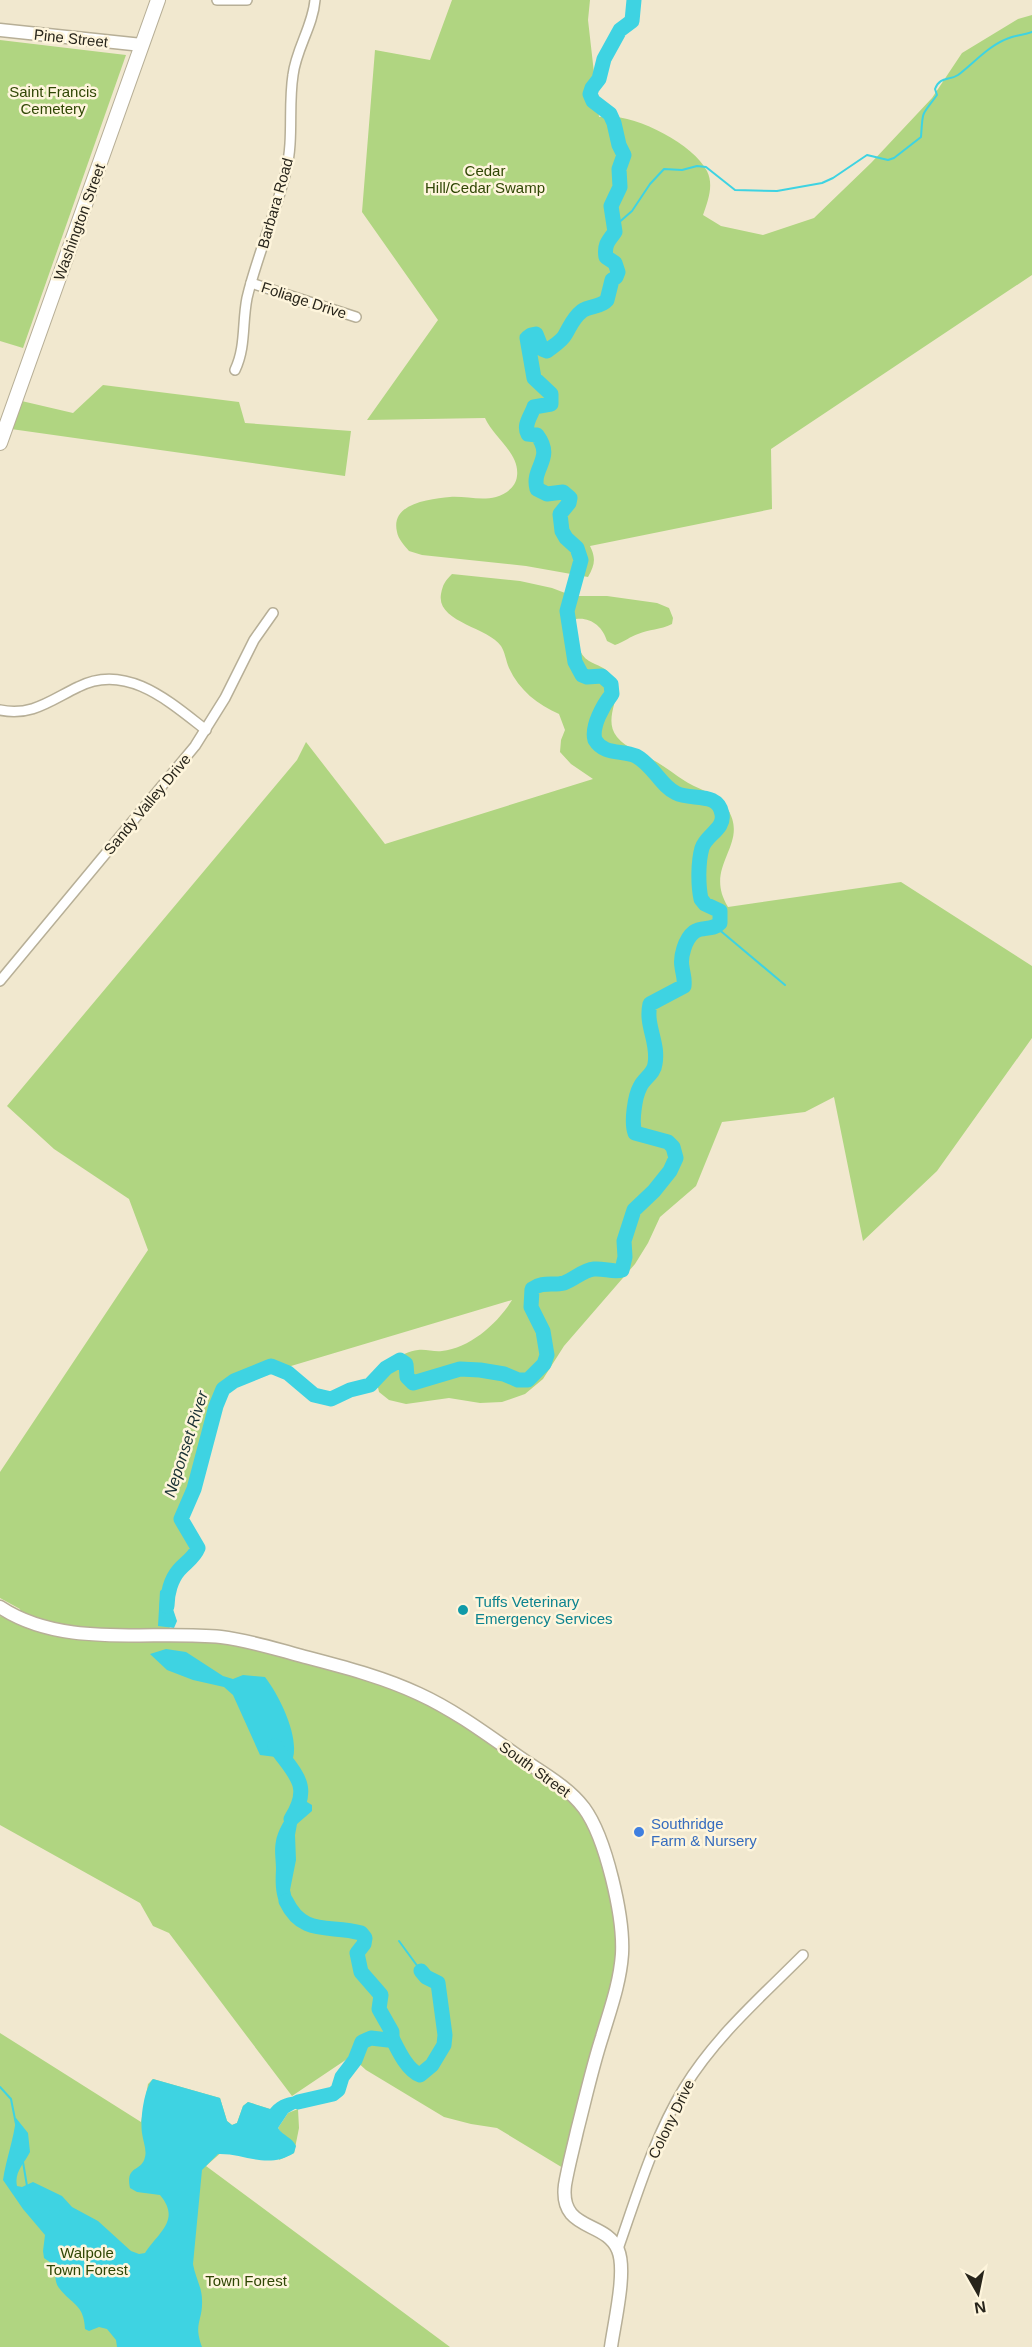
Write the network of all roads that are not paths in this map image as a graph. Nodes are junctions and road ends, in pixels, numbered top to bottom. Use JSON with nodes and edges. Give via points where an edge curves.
{"nodes":[{"id":1,"x":158,"y":0,"type":"edge"},
{"id":2,"x":218,"y":0,"type":"edge"},
{"id":3,"x":247,"y":0,"type":"edge"},
{"id":4,"x":315,"y":0,"type":"edge"},
{"id":5,"x":0,"y":30,"type":"edge"},
{"id":6,"x":142,"y":45,"type":"junction"},
{"id":7,"x":251,"y":283,"type":"junction"},
{"id":8,"x":356,"y":317,"type":"dead end"},
{"id":9,"x":235,"y":370,"type":"dead end"},
{"id":10,"x":0,"y":443,"type":"edge"},
{"id":11,"x":273,"y":613,"type":"dead end"},
{"id":12,"x":0,"y":710,"type":"edge"},
{"id":13,"x":206,"y":730,"type":"junction"},
{"id":14,"x":0,"y":981,"type":"edge"},
{"id":15,"x":0,"y":1607,"type":"edge"},
{"id":16,"x":803,"y":1955,"type":"dead end"},
{"id":17,"x":618,"y":2249,"type":"junction"},
{"id":18,"x":611,"y":2347,"type":"edge"}],
"edges":[{"from":1,"to":6,"type":"main road","name":"Washington Street"},
{"from":2,"to":3,"type":"street"},
{"from":4,"to":7,"type":"street","name":"Barbara Road","via":[[295,60],[286,173]]},
{"from":5,"to":6,"type":"street","name":"Pine Street"},
{"from":6,"to":10,"type":"main road","name":"Washington Street"},
{"from":7,"to":8,"type":"street","name":"Foliage Drive"},
{"from":7,"to":9,"type":"street","name":"Barbara Road","via":[[241,356]]},
{"from":11,"to":13,"type":"street","name":"Sandy Valley Drive","via":[[254,640]]},
{"from":12,"to":13,"type":"street","via":[[39,708],[89,682],[122,679],[164,698]]},
{"from":13,"to":14,"type":"street","name":"Sandy Valley Drive"},
{"from":15,"to":17,"type":"street","name":"South Street","via":[[36,1624],[109,1636],[237,1639],[372,1676],[445,1707],[560,1785],[582,1806],[603,1849],[619,1911],[622,1955],[570,2161],[565,2197],[576,2219],[609,2238]]},
{"from":16,"to":17,"type":"street","name":"Colony Drive","via":[[739,2018],[683,2090],[657,2145]]},
{"from":17,"to":18,"type":"street","via":[[621,2273]]}]}
